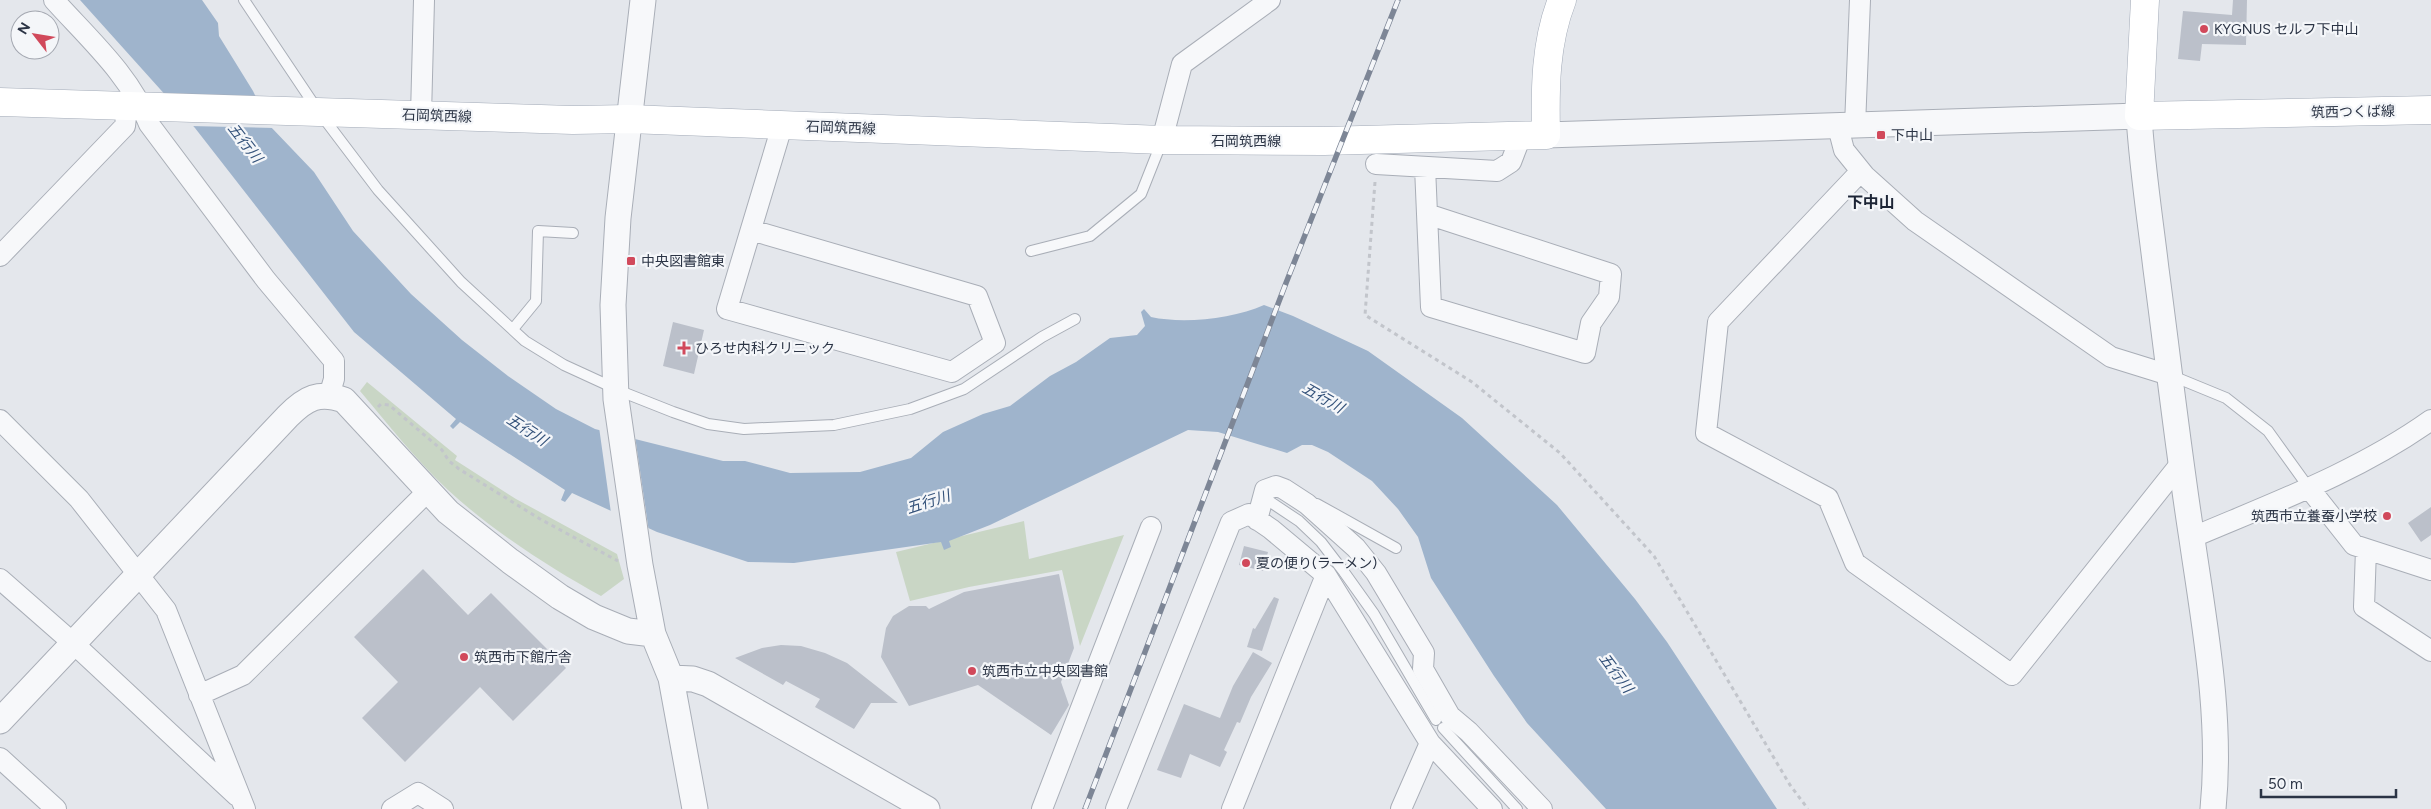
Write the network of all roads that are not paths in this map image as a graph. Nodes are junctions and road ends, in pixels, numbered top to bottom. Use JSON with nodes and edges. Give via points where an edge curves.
{"nodes":[{"id":1,"x":54,"y":0,"type":"edge"},
{"id":2,"x":244,"y":0,"type":"edge"},
{"id":3,"x":424,"y":0,"type":"edge"},
{"id":4,"x":642,"y":0,"type":"edge"},
{"id":5,"x":1270,"y":0,"type":"edge"},
{"id":6,"x":1562,"y":0,"type":"edge"},
{"id":7,"x":1860,"y":0,"type":"edge"},
{"id":8,"x":2145,"y":0,"type":"edge"},
{"id":9,"x":0,"y":102,"type":"edge"},
{"id":10,"x":139,"y":107,"type":"junction"},
{"id":11,"x":2431,"y":110,"type":"edge"},
{"id":12,"x":315,"y":112,"type":"junction"},
{"id":13,"x":421,"y":115,"type":"junction"},
{"id":14,"x":2139,"y":116,"type":"junction"},
{"id":15,"x":629,"y":120,"type":"junction"},
{"id":16,"x":782,"y":126,"type":"junction"},
{"id":17,"x":1846,"y":126,"type":"junction"},
{"id":18,"x":1533,"y":136,"type":"junction"},
{"id":19,"x":1162,"y":140,"type":"junction"},
{"id":20,"x":1376,"y":164,"type":"road end"},
{"id":21,"x":1425,"y":167,"type":"junction"},
{"id":22,"x":1861,"y":170,"type":"junction"},
{"id":23,"x":1427,"y":214,"type":"junction"},
{"id":24,"x":751,"y":230,"type":"junction"},
{"id":25,"x":573,"y":233,"type":"dead end"},
{"id":26,"x":1031,"y":251,"type":"dead end"},
{"id":27,"x":0,"y":256,"type":"edge"},
{"id":28,"x":1075,"y":319,"type":"dead end"},
{"id":29,"x":512,"y":329,"type":"junction"},
{"id":30,"x":2169,"y":375,"type":"junction"},
{"id":31,"x":616,"y":394,"type":"junction"},
{"id":32,"x":329,"y":396,"type":"junction"},
{"id":33,"x":0,"y":420,"type":"edge"},
{"id":34,"x":2431,"y":420,"type":"edge"},
{"id":35,"x":2181,"y":463,"type":"junction"},
{"id":36,"x":2309,"y":488,"type":"junction"},
{"id":37,"x":428,"y":491,"type":"junction"},
{"id":38,"x":1291,"y":493,"type":"junction"},
{"id":39,"x":1269,"y":501,"type":"dead end"},
{"id":40,"x":1257,"y":520,"type":"junction"},
{"id":41,"x":1151,"y":527,"type":"dead end"},
{"id":42,"x":2191,"y":538,"type":"junction"},
{"id":43,"x":1396,"y":548,"type":"dead end"},
{"id":44,"x":2366,"y":549,"type":"junction"},
{"id":45,"x":2431,"y":570,"type":"edge"},
{"id":46,"x":138,"y":574,"type":"junction"},
{"id":47,"x":1326,"y":575,"type":"junction"},
{"id":48,"x":0,"y":579,"type":"edge"},
{"id":49,"x":653,"y":634,"type":"junction"},
{"id":50,"x":73,"y":643,"type":"junction"},
{"id":51,"x":2431,"y":651,"type":"edge"},
{"id":52,"x":671,"y":678,"type":"junction"},
{"id":53,"x":198,"y":695,"type":"junction"},
{"id":54,"x":0,"y":721,"type":"edge"},
{"id":55,"x":1436,"y":727,"type":"junction"},
{"id":56,"x":0,"y":758,"type":"edge"},
{"id":57,"x":244,"y":805,"type":"edge"},
{"id":58,"x":56,"y":809,"type":"edge"},
{"id":59,"x":392,"y":809,"type":"edge"},
{"id":60,"x":443,"y":809,"type":"edge"},
{"id":61,"x":695,"y":809,"type":"edge"},
{"id":62,"x":928,"y":809,"type":"edge"},
{"id":63,"x":1042,"y":809,"type":"edge"},
{"id":64,"x":1116,"y":809,"type":"edge"},
{"id":65,"x":1232,"y":809,"type":"edge"},
{"id":66,"x":1401,"y":809,"type":"edge"},
{"id":67,"x":1492,"y":809,"type":"edge"},
{"id":68,"x":1517,"y":809,"type":"edge"},
{"id":69,"x":1542,"y":809,"type":"edge"},
{"id":70,"x":2213,"y":809,"type":"edge"}],
"edges":[{"from":1,"to":10,"type":"street","via":[[121,75]]},
{"from":2,"to":12,"type":"lane"},
{"from":3,"to":13,"type":"street"},
{"from":4,"to":15,"type":"street"},
{"from":5,"to":19,"type":"street","via":[[1182,64]]},
{"from":6,"to":18,"type":"main road","via":[[1550,42]]},
{"from":7,"to":17,"type":"street"},
{"from":8,"to":14,"type":"main road"},
{"from":9,"to":10,"type":"main road","name":"石岡筑西線"},
{"from":10,"to":12,"type":"main road","name":"石岡筑西線"},
{"from":10,"to":27,"type":"street","via":[[125,126]]},
{"from":10,"to":32,"type":"street","via":[[266,280],[334,361]]},
{"from":11,"to":14,"type":"main road","name":"筑西つくば線"},
{"from":12,"to":13,"type":"main road","name":"石岡筑西線"},
{"from":12,"to":29,"type":"lane","via":[[378,190],[461,282]]},
{"from":13,"to":15,"type":"main road","name":"石岡筑西線"},
{"from":14,"to":17,"type":"street"},
{"from":14,"to":30,"type":"street","via":[[2144,181]]},
{"from":15,"to":16,"type":"main road","name":"石岡筑西線"},
{"from":15,"to":31,"type":"street","via":[[618,218],[614,305]]},
{"from":16,"to":19,"type":"main road","name":"石岡筑西線"},
{"from":16,"to":24,"type":"street"},
{"from":17,"to":18,"type":"street"},
{"from":17,"to":22,"type":"street","via":[[1844,150]]},
{"from":18,"to":19,"type":"main road","name":"石岡筑西線","via":[[1324,141]]},
{"from":18,"to":21,"type":"street","via":[[1511,162],[1497,171]]},
{"from":19,"to":26,"type":"lane","via":[[1141,194],[1134,200],[1090,236]]},
{"from":20,"to":21,"type":"street"},
{"from":21,"to":23,"type":"street"},
{"from":22,"to":30,"type":"street","via":[[1915,221],[2112,357]]},
{"from":22,"to":35,"type":"street","via":[[1718,322],[1706,433],[1828,498],[1855,563],[2012,675]]},
{"from":23,"to":23,"type":"street","via":[[1431,306],[1585,352],[1591,323],[1609,297],[1610,274]]},
{"from":24,"to":24,"type":"street","via":[[727,309],[952,372],[995,343],[977,296]]},
{"from":25,"to":29,"type":"lane","via":[[538,231],[536,301]]},
{"from":28,"to":31,"type":"lane","via":[[964,389],[910,409],[834,425],[744,429],[708,424]]},
{"from":29,"to":31,"type":"lane","via":[[525,341]]},
{"from":30,"to":35,"type":"street"},
{"from":30,"to":36,"type":"lane","via":[[2226,398],[2268,431]]},
{"from":31,"to":49,"type":"street","via":[[629,564]]},
{"from":32,"to":37,"type":"street","via":[[344,400]]},
{"from":32,"to":46,"type":"street","via":[[303,402]]},
{"from":33,"to":46,"type":"street","via":[[79,499]]},
{"from":34,"to":36,"type":"street","via":[[2399,442]]},
{"from":35,"to":42,"type":"street"},
{"from":36,"to":42,"type":"street"},
{"from":36,"to":44,"type":"street","via":[[2354,545]]},
{"from":37,"to":49,"type":"street","via":[[483,541],[560,597],[614,626]]},
{"from":37,"to":53,"type":"street","via":[[243,675]]},
{"from":38,"to":40,"type":"street","via":[[1276,486],[1265,490]]},
{"from":38,"to":43,"type":"lane","via":[[1320,505]]},
{"from":38,"to":55,"type":"street","via":[[1356,548],[1376,573],[1424,652],[1423,669]]},
{"from":39,"to":55,"type":"lane","via":[[1299,521],[1321,542],[1344,572],[1374,614]]},
{"from":40,"to":47,"type":"street"},
{"from":40,"to":64,"type":"street","via":[[1249,514],[1231,522]]},
{"from":41,"to":63,"type":"street"},
{"from":42,"to":70,"type":"street","via":[[2209,646],[2215,746]]},
{"from":44,"to":45,"type":"street"},
{"from":44,"to":51,"type":"street","via":[[2364,607]]},
{"from":46,"to":50,"type":"street"},
{"from":46,"to":53,"type":"street","via":[[166,610]]},
{"from":47,"to":55,"type":"street"},
{"from":47,"to":65,"type":"street"},
{"from":48,"to":50,"type":"street"},
{"from":49,"to":52,"type":"street"},
{"from":50,"to":54,"type":"street"},
{"from":50,"to":57,"type":"street"},
{"from":52,"to":61,"type":"street"},
{"from":52,"to":62,"type":"street","via":[[693,679],[708,684]]},
{"from":53,"to":57,"type":"street"},
{"from":55,"to":66,"type":"street"},
{"from":55,"to":67,"type":"street"},
{"from":55,"to":68,"type":"lane"},
{"from":55,"to":69,"type":"street","via":[[1469,732]]},
{"from":56,"to":58,"type":"street"},
{"from":59,"to":60,"type":"street","via":[[418,793]]}]}
